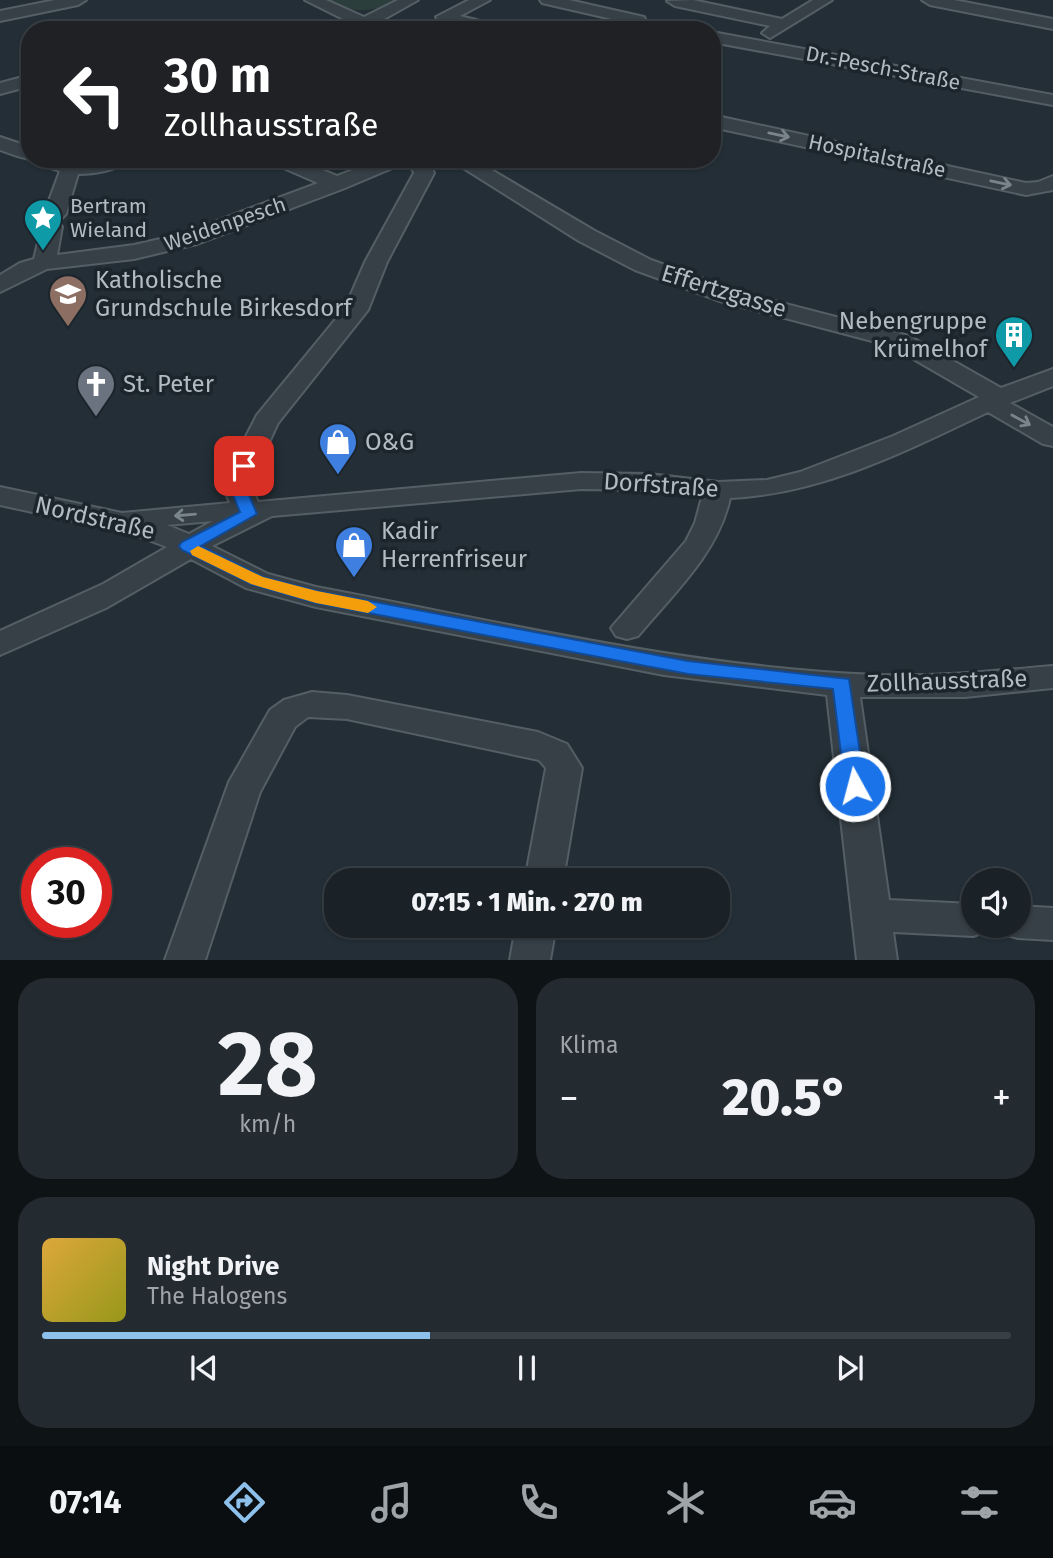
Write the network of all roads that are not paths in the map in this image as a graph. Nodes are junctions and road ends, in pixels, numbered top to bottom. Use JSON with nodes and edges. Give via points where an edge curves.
{"nodes":[{"id":1,"x":78,"y":0,"type":"edge"},
{"id":2,"x":313,"y":0,"type":"edge"},
{"id":3,"x":410,"y":0,"type":"edge"},
{"id":4,"x":482,"y":0,"type":"edge"},
{"id":5,"x":548,"y":0,"type":"edge"},
{"id":6,"x":676,"y":0,"type":"edge"},
{"id":7,"x":788,"y":0,"type":"edge"},
{"id":8,"x":930,"y":0,"type":"edge"},
{"id":9,"x":820,"y":3,"type":"edge"},
{"id":10,"x":1053,"y":3,"type":"edge"},
{"id":11,"x":3,"y":13,"type":"edge"},
{"id":12,"x":1034,"y":20,"type":"junction"},
{"id":13,"x":350,"y":21,"type":"edge"},
{"id":14,"x":371,"y":21,"type":"edge"},
{"id":15,"x":461,"y":21,"type":"edge"},
{"id":16,"x":620,"y":21,"type":"edge"},
{"id":17,"x":636,"y":21,"type":"edge"},
{"id":18,"x":1053,"y":23,"type":"edge"},
{"id":19,"x":785,"y":24,"type":"junction"},
{"id":20,"x":721,"y":39,"type":"edge"},
{"id":21,"x":752,"y":44,"type":"junction"},
{"id":22,"x":21,"y":83,"type":"edge"},
{"id":23,"x":0,"y":89,"type":"edge"},
{"id":24,"x":1053,"y":100,"type":"edge"},
{"id":25,"x":721,"y":123,"type":"edge"},
{"id":26,"x":0,"y":143,"type":"edge"},
{"id":27,"x":21,"y":151,"type":"edge"},
{"id":28,"x":83,"y":168,"type":"edge"},
{"id":29,"x":300,"y":168,"type":"edge"},
{"id":30,"x":378,"y":168,"type":"edge"},
{"id":31,"x":422,"y":168,"type":"edge"},
{"id":32,"x":474,"y":168,"type":"edge"},
{"id":33,"x":71,"y":169,"type":"joint"},
{"id":34,"x":338,"y":184,"type":"junction"},
{"id":35,"x":1048,"y":185,"type":"edge"},
{"id":36,"x":44,"y":262,"type":"junction"},
{"id":37,"x":0,"y":285,"type":"edge"},
{"id":38,"x":1053,"y":377,"type":"edge"},
{"id":39,"x":994,"y":400,"type":"junction"},
{"id":40,"x":1053,"y":438,"type":"edge"},
{"id":41,"x":718,"y":489,"type":"junction"},
{"id":42,"x":0,"y":496,"type":"edge"},
{"id":43,"x":249,"y":514,"type":"junction"},
{"id":44,"x":121,"y":520,"type":"junction"},
{"id":45,"x":188,"y":546,"type":"junction"},
{"id":46,"x":628,"y":628,"type":"dead end"},
{"id":47,"x":0,"y":644,"type":"edge"},
{"id":48,"x":1053,"y":677,"type":"edge"},
{"id":49,"x":842,"y":684,"type":"junction"},
{"id":50,"x":546,"y":868,"type":"edge"},
{"id":51,"x":872,"y":915,"type":"junction"},
{"id":52,"x":961,"y":919,"type":"edge"},
{"id":53,"x":1031,"y":923,"type":"edge"},
{"id":54,"x":1053,"y":924,"type":"edge"},
{"id":55,"x":534,"y":938,"type":"edge"},
{"id":56,"x":185,"y":960,"type":"edge"},
{"id":57,"x":530,"y":960,"type":"edge"},
{"id":58,"x":877,"y":960,"type":"edge"}],
"edges":[{"from":1,"to":11,"type":"street"},
{"from":2,"to":13,"type":"street"},
{"from":3,"to":14,"type":"street"},
{"from":4,"to":15,"type":"street","via":[[444,17]]},
{"from":5,"to":16,"type":"street"},
{"from":6,"to":17,"type":"street"},
{"from":6,"to":19,"type":"street"},
{"from":7,"to":9,"type":"street"},
{"from":8,"to":12,"type":"street"},
{"from":9,"to":19,"type":"street"},
{"from":10,"to":12,"type":"street"},
{"from":12,"to":18,"type":"street"},
{"from":19,"to":21,"type":"street"},
{"from":20,"to":21,"type":"street","name":"Dr.-Pesch-Straße"},
{"from":21,"to":24,"type":"street","name":"Dr.-Pesch-Straße"},
{"from":22,"to":23,"type":"street"},
{"from":25,"to":35,"type":"street","name":"Hospitalstraße","one_way":true,"via":[[1026,189]]},
{"from":26,"to":27,"type":"street"},
{"from":28,"to":33,"type":"street"},
{"from":29,"to":34,"type":"street"},
{"from":30,"to":34,"type":"street","name":"Weidenpesch"},
{"from":31,"to":43,"type":"street","via":[[424,173],[376,262],[363,298],[266,421],[236,483]]},
{"from":32,"to":39,"type":"street","name":"Effertzgasse","via":[[643,265],[728,296],[900,341]]},
{"from":33,"to":36,"type":"street"},
{"from":34,"to":36,"type":"street","name":"Weidenpesch","via":[[189,239],[134,252]]},
{"from":36,"to":37,"type":"street","name":"Weidenpesch"},
{"from":38,"to":39,"type":"street","name":"Dorfstraße"},
{"from":39,"to":40,"type":"street","name":"Effertzgasse","one_way":true},
{"from":39,"to":41,"type":"street","name":"Dorfstraße","via":[[808,479],[766,488]]},
{"from":41,"to":43,"type":"street","name":"Dorfstraße","via":[[581,481],[312,503]]},
{"from":41,"to":46,"type":"street","via":[[710,523],[698,545]]},
{"from":42,"to":44,"type":"street","name":"Nordstraße"},
{"from":43,"to":44,"type":"street","name":"Dorfstraße","one_way":true,"via":[[226,511]]},
{"from":43,"to":45,"type":"street","name":"Dorfstraße"},
{"from":44,"to":45,"type":"street","name":"Nordstraße"},
{"from":45,"to":47,"type":"street","name":"Dorfstraße","via":[[71,612]]},
{"from":45,"to":49,"type":"street","name":"Zollhausstraße","via":[[257,580],[316,597],[688,667]]},
{"from":48,"to":49,"type":"street","name":"Zollhausstraße","via":[[951,686]]},
{"from":49,"to":51,"type":"street"},
{"from":50,"to":56,"type":"street","via":[[564,768],[552,751],[327,703],[303,705],[282,719],[242,792]]},
{"from":51,"to":52,"type":"street"},
{"from":51,"to":58,"type":"street"},
{"from":53,"to":54,"type":"street"},
{"from":55,"to":57,"type":"street"}]}
